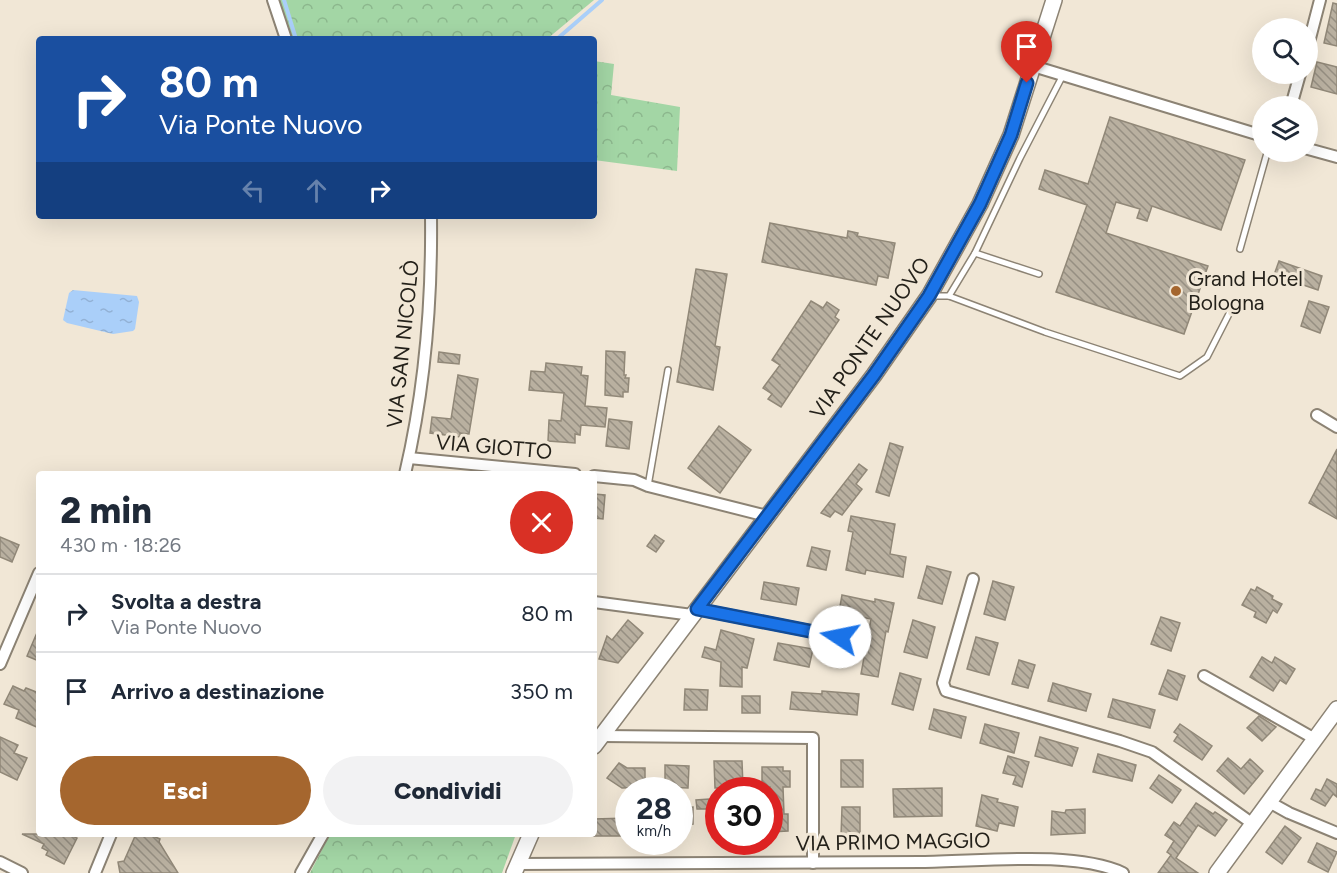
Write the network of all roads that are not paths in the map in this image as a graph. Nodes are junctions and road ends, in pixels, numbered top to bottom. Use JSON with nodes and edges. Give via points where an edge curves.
{"nodes":[{"id":1,"x":273,"y":0,"type":"edge"},
{"id":2,"x":1053,"y":0,"type":"edge"},
{"id":3,"x":1320,"y":0,"type":"edge"},
{"id":4,"x":1315,"y":18,"type":"edge"},
{"id":5,"x":285,"y":36,"type":"edge"},
{"id":6,"x":1033,"y":66,"type":"junction"},
{"id":7,"x":1063,"y":75,"type":"junction"},
{"id":8,"x":1252,"y":133,"type":"edge"},
{"id":9,"x":1318,"y":152,"type":"edge"},
{"id":10,"x":1337,"y":157,"type":"edge"},
{"id":11,"x":1264,"y":162,"type":"edge"},
{"id":12,"x":431,"y":219,"type":"edge"},
{"id":13,"x":1240,"y":249,"type":"dead end"},
{"id":14,"x":975,"y":253,"type":"junction"},
{"id":15,"x":1039,"y":274,"type":"dead end"},
{"id":16,"x":929,"y":296,"type":"junction"},
{"id":17,"x":949,"y":296,"type":"junction"},
{"id":18,"x":1230,"y":312,"type":"dead end"},
{"id":19,"x":668,"y":370,"type":"dead end"},
{"id":20,"x":1317,"y":415,"type":"dead end"},
{"id":21,"x":1337,"y":426,"type":"edge"},
{"id":22,"x":409,"y":458,"type":"junction"},
{"id":23,"x":406,"y":471,"type":"edge"},
{"id":24,"x":544,"y":471,"type":"edge"},
{"id":25,"x":597,"y":476,"type":"edge"},
{"id":26,"x":648,"y":486,"type":"junction"},
{"id":27,"x":767,"y":516,"type":"junction"},
{"id":28,"x":973,"y":579,"type":"dead end"},
{"id":29,"x":36,"y":580,"type":"edge"},
{"id":30,"x":597,"y":602,"type":"edge"},
{"id":31,"x":694,"y":612,"type":"junction"},
{"id":32,"x":840,"y":637,"type":"dead end"},
{"id":33,"x":0,"y":664,"type":"edge"},
{"id":34,"x":1204,"y":676,"type":"dead end"},
{"id":35,"x":1337,"y":709,"type":"edge"},
{"id":36,"x":1315,"y":739,"type":"junction"},
{"id":37,"x":598,"y":741,"type":"edge"},
{"id":38,"x":1269,"y":802,"type":"junction"},
{"id":39,"x":1253,"y":824,"type":"junction"},
{"id":40,"x":1337,"y":833,"type":"edge"},
{"id":41,"x":110,"y":837,"type":"edge"},
{"id":42,"x":321,"y":837,"type":"edge"},
{"id":43,"x":530,"y":837,"type":"edge"},
{"id":44,"x":0,"y":862,"type":"edge"},
{"id":45,"x":813,"y":863,"type":"junction"},
{"id":46,"x":515,"y":868,"type":"edge"},
{"id":47,"x":22,"y":873,"type":"edge"},
{"id":48,"x":94,"y":873,"type":"edge"},
{"id":49,"x":301,"y":873,"type":"edge"},
{"id":50,"x":1123,"y":873,"type":"edge"},
{"id":51,"x":1217,"y":873,"type":"edge"}],
"edges":[{"from":1,"to":5,"type":"street"},
{"from":2,"to":6,"type":"main road","name":"VIA PONTE NUOVO"},
{"from":3,"to":4,"type":"street"},
{"from":6,"to":7,"type":"street"},
{"from":6,"to":16,"type":"main road","name":"VIA PONTE NUOVO","via":[[1011,135],[957,250]]},
{"from":7,"to":8,"type":"street"},
{"from":7,"to":14,"type":"lane"},
{"from":9,"to":10,"type":"street"},
{"from":11,"to":13,"type":"lane"},
{"from":12,"to":22,"type":"street","name":"VIA SAN NICOLÒ","via":[[424,363]]},
{"from":14,"to":15,"type":"lane"},
{"from":14,"to":17,"type":"lane"},
{"from":16,"to":17,"type":"lane"},
{"from":16,"to":27,"type":"main road","name":"VIA PONTE NUOVO"},
{"from":17,"to":18,"type":"lane","via":[[1180,376],[1207,357]]},
{"from":19,"to":26,"type":"lane"},
{"from":20,"to":21,"type":"street"},
{"from":22,"to":23,"type":"street","name":"VIA SAN NICOLÒ"},
{"from":22,"to":24,"type":"street","name":"VIA GIOTTO"},
{"from":25,"to":26,"type":"street","via":[[634,480]]},
{"from":26,"to":27,"type":"street"},
{"from":27,"to":31,"type":"main road","name":"VIA PONTE NUOVO"},
{"from":28,"to":39,"type":"street","via":[[943,683],[946,691],[1152,752]]},
{"from":29,"to":33,"type":"street"},
{"from":30,"to":31,"type":"street"},
{"from":31,"to":32,"type":"street"},
{"from":31,"to":37,"type":"main road","name":"VIA PONTE NUOVO"},
{"from":34,"to":36,"type":"street"},
{"from":35,"to":36,"type":"main road"},
{"from":36,"to":38,"type":"main road"},
{"from":37,"to":45,"type":"street","via":[[813,738]]},
{"from":38,"to":39,"type":"main road"},
{"from":38,"to":40,"type":"street"},
{"from":39,"to":51,"type":"main road"},
{"from":41,"to":48,"type":"street"},
{"from":42,"to":49,"type":"street"},
{"from":43,"to":46,"type":"main road"},
{"from":44,"to":47,"type":"street"},
{"from":45,"to":46,"type":"street","name":"VIA PRIMO MAGGIO"},
{"from":45,"to":50,"type":"street","name":"VIA PRIMO MAGGIO","via":[[1045,859],[1086,863]]}]}
